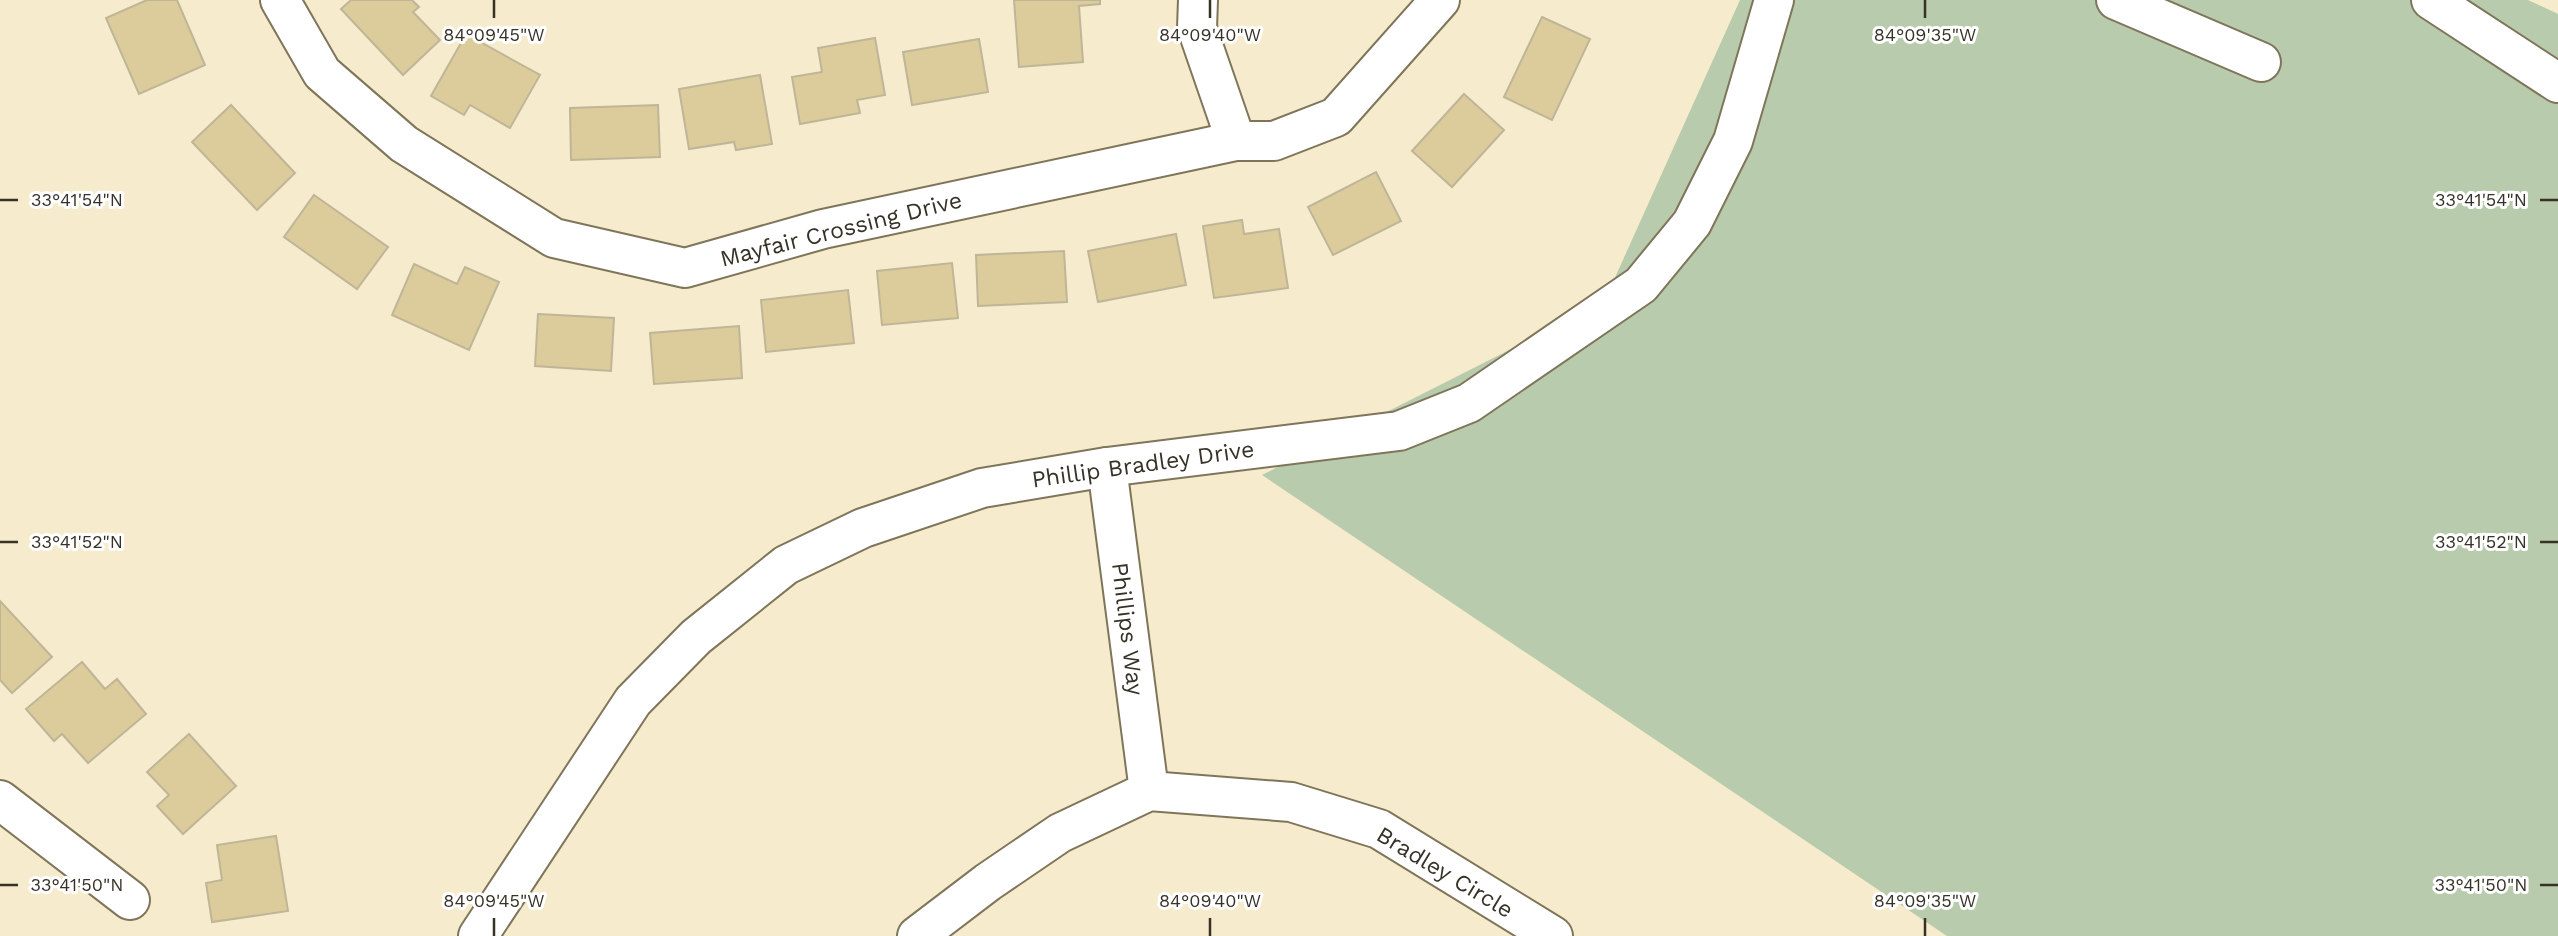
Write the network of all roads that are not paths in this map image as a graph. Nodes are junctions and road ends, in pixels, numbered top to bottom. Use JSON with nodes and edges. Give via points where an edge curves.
{"nodes":[{"id":1,"x":280,"y":0,"type":"edge"},
{"id":2,"x":1198,"y":0,"type":"edge"},
{"id":3,"x":1440,"y":0,"type":"edge"},
{"id":4,"x":1774,"y":0,"type":"edge"},
{"id":5,"x":2116,"y":0,"type":"edge"},
{"id":6,"x":2431,"y":0,"type":"edge"},
{"id":7,"x":2261,"y":62,"type":"dead end"},
{"id":8,"x":2558,"y":83,"type":"edge"},
{"id":9,"x":1236,"y":141,"type":"junction"},
{"id":10,"x":1107,"y":467,"type":"junction"},
{"id":11,"x":1149,"y":791,"type":"junction"},
{"id":12,"x":0,"y":800,"type":"edge"},
{"id":13,"x":130,"y":900,"type":"dead end"},
{"id":14,"x":478,"y":936,"type":"edge"},
{"id":15,"x":917,"y":936,"type":"edge"},
{"id":16,"x":1553,"y":936,"type":"edge"}],
"edges":[{"from":1,"to":9,"type":"street","name":"Mayfair Crossing Drive","via":[[322,73],[404,144],[554,238],[685,268],[823,229]]},
{"from":2,"to":9,"type":"street","via":[[1197,28]]},
{"from":3,"to":9,"type":"street","name":"Mayfair Crossing Drive","via":[[1336,117],[1273,141]]},
{"from":4,"to":10,"type":"street","name":"Phillip Bradley Drive","via":[[1733,141],[1692,223],[1641,285],[1469,403],[1399,431]]},
{"from":5,"to":7,"type":"street"},
{"from":6,"to":8,"type":"street"},
{"from":10,"to":11,"type":"street","name":"Phillips Way"},
{"from":10,"to":14,"type":"street","name":"Phillip Bradley Drive","via":[[982,488],[863,528],[786,565],[696,637],[633,701]]},
{"from":11,"to":15,"type":"street","name":"Bradley Circle","via":[[1060,833]]},
{"from":11,"to":16,"type":"street","name":"Bradley Circle","via":[[1291,802],[1379,829]]},
{"from":12,"to":13,"type":"street"}]}
